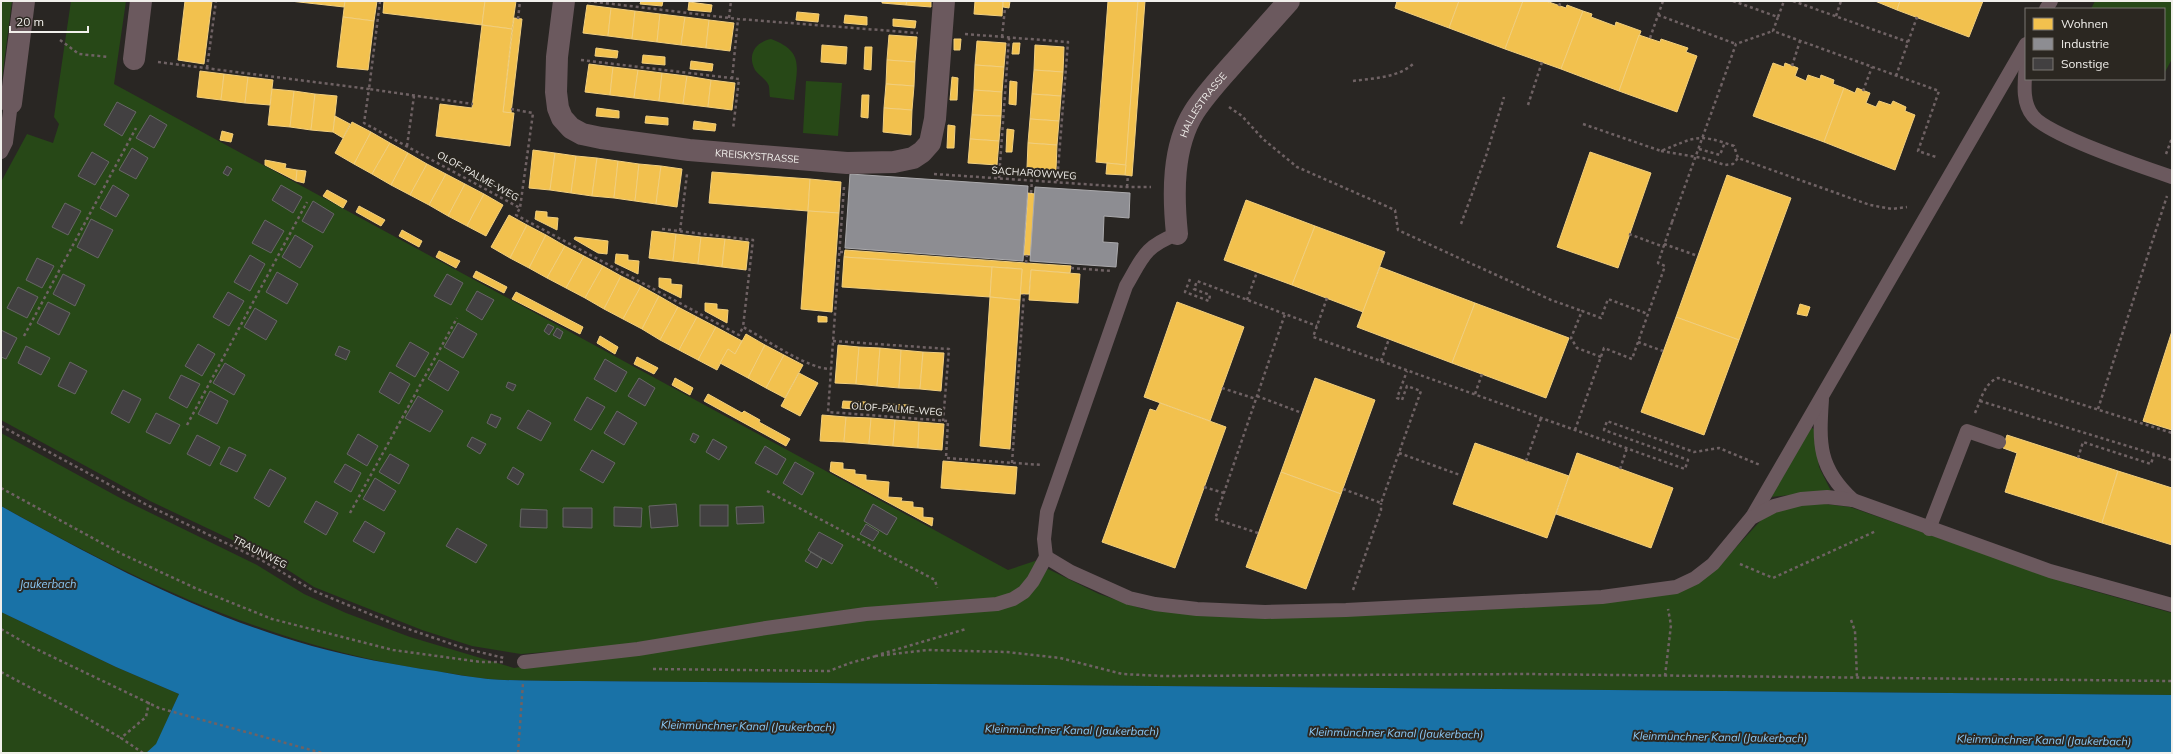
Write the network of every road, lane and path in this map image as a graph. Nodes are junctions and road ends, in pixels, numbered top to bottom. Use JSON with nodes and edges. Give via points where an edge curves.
{"nodes":[{"id":1,"x":24,"y":1,"type":"edge"},
{"id":2,"x":141,"y":1,"type":"edge"},
{"id":3,"x":216,"y":1,"type":"edge"},
{"id":4,"x":380,"y":1,"type":"edge"},
{"id":5,"x":520,"y":1,"type":"edge"},
{"id":6,"x":564,"y":1,"type":"edge"},
{"id":7,"x":586,"y":1,"type":"edge"},
{"id":8,"x":731,"y":1,"type":"edge"},
{"id":9,"x":944,"y":1,"type":"edge"},
{"id":10,"x":1289,"y":1,"type":"edge"},
{"id":11,"x":1561,"y":1,"type":"edge"},
{"id":12,"x":1663,"y":1,"type":"edge"},
{"id":13,"x":1733,"y":1,"type":"edge"},
{"id":14,"x":1784,"y":1,"type":"edge"},
{"id":15,"x":1793,"y":1,"type":"edge"},
{"id":16,"x":1841,"y":1,"type":"edge"},
{"id":17,"x":1559,"y":6,"type":"dead end"},
{"id":18,"x":1005,"y":8,"type":"dead end"},
{"id":19,"x":1658,"y":15,"type":"junction"},
{"id":20,"x":1836,"y":16,"type":"junction"},
{"id":21,"x":1778,"y":17,"type":"junction"},
{"id":22,"x":1917,"y":17,"type":"dead end"},
{"id":23,"x":729,"y":18,"type":"junction"},
{"id":24,"x":518,"y":19,"type":"dead end"},
{"id":25,"x":738,"y":19,"type":"junction"},
{"id":26,"x":1773,"y":32,"type":"junction"},
{"id":27,"x":942,"y":34,"type":"junction"},
{"id":28,"x":1002,"y":37,"type":"junction"},
{"id":29,"x":1009,"y":38,"type":"junction"},
{"id":30,"x":1650,"y":38,"type":"dead end"},
{"id":31,"x":60,"y":40,"type":"dead end"},
{"id":32,"x":1800,"y":41,"type":"junction"},
{"id":33,"x":1908,"y":42,"type":"junction"},
{"id":34,"x":1736,"y":44,"type":"junction"},
{"id":35,"x":2025,"y":46,"type":"edge"},
{"id":36,"x":557,"y":57,"type":"junction"},
{"id":37,"x":134,"y":59,"type":"junction"},
{"id":38,"x":1542,"y":62,"type":"dead end"},
{"id":39,"x":1413,"y":64,"type":"dead end"},
{"id":40,"x":1792,"y":66,"type":"dead end"},
{"id":41,"x":1872,"y":67,"type":"junction"},
{"id":42,"x":207,"y":68,"type":"junction"},
{"id":43,"x":1896,"y":76,"type":"junction"},
{"id":44,"x":732,"y":79,"type":"junction"},
{"id":45,"x":2026,"y":80,"type":"edge"},
{"id":46,"x":1353,"y":81,"type":"dead end"},
{"id":47,"x":369,"y":89,"type":"junction"},
{"id":48,"x":1863,"y":91,"type":"dead end"},
{"id":49,"x":414,"y":96,"type":"junction"},
{"id":50,"x":1504,"y":97,"type":"dead end"},
{"id":51,"x":11,"y":103,"type":"joint"},
{"id":52,"x":472,"y":104,"type":"dead end"},
{"id":53,"x":1226,"y":106,"type":"dead end"},
{"id":54,"x":1528,"y":106,"type":"dead end"},
{"id":55,"x":511,"y":109,"type":"dead end"},
{"id":56,"x":1583,"y":124,"type":"dead end"},
{"id":57,"x":136,"y":128,"type":"dead end"},
{"id":58,"x":1725,"y":142,"type":"junction"},
{"id":59,"x":407,"y":146,"type":"junction"},
{"id":60,"x":1699,"y":148,"type":"junction"},
{"id":61,"x":689,"y":150,"type":"junction"},
{"id":62,"x":1661,"y":151,"type":"junction"},
{"id":63,"x":1,"y":152,"type":"edge"},
{"id":64,"x":730,"y":153,"type":"junction"},
{"id":65,"x":913,"y":158,"type":"junction"},
{"id":66,"x":1738,"y":158,"type":"junction"},
{"id":67,"x":847,"y":163,"type":"junction"},
{"id":68,"x":1956,"y":164,"type":"junction"},
{"id":69,"x":1128,"y":176,"type":"dead end"},
{"id":70,"x":2172,"y":177,"type":"edge"},
{"id":71,"x":999,"y":178,"type":"junction"},
{"id":72,"x":1032,"y":181,"type":"junction"},
{"id":73,"x":1057,"y":182,"type":"junction"},
{"id":74,"x":1127,"y":187,"type":"junction"},
{"id":75,"x":1153,"y":187,"type":"dead end"},
{"id":76,"x":1031,"y":193,"type":"dead end"},
{"id":77,"x":2167,"y":195,"type":"dead end"},
{"id":78,"x":1936,"y":199,"type":"junction"},
{"id":79,"x":307,"y":202,"type":"dead end"},
{"id":80,"x":520,"y":208,"type":"junction"},
{"id":81,"x":1460,"y":224,"type":"dead end"},
{"id":82,"x":662,"y":229,"type":"dead end"},
{"id":83,"x":680,"y":231,"type":"junction"},
{"id":84,"x":1177,"y":234,"type":"joint"},
{"id":85,"x":1629,"y":234,"type":"dead end"},
{"id":86,"x":1664,"y":246,"type":"junction"},
{"id":87,"x":840,"y":252,"type":"junction"},
{"id":88,"x":845,"y":252,"type":"dead end"},
{"id":89,"x":1027,"y":255,"type":"dead end"},
{"id":90,"x":1698,"y":256,"type":"dead end"},
{"id":91,"x":1026,"y":263,"type":"dead end"},
{"id":92,"x":1071,"y":268,"type":"dead end"},
{"id":93,"x":1257,"y":272,"type":"dead end"},
{"id":94,"x":1132,"y":276,"type":"junction"},
{"id":95,"x":1190,"y":279,"type":"dead end"},
{"id":96,"x":1024,"y":294,"type":"dead end"},
{"id":97,"x":1327,"y":298,"type":"dead end"},
{"id":98,"x":1247,"y":300,"type":"junction"},
{"id":99,"x":1582,"y":311,"type":"junction"},
{"id":100,"x":1285,"y":314,"type":"junction"},
{"id":101,"x":1648,"y":314,"type":"junction"},
{"id":102,"x":457,"y":318,"type":"dead end"},
{"id":103,"x":1317,"y":326,"type":"junction"},
{"id":104,"x":743,"y":327,"type":"junction"},
{"id":105,"x":24,"y":336,"type":"dead end"},
{"id":106,"x":1389,"y":339,"type":"dead end"},
{"id":107,"x":833,"y":341,"type":"junction"},
{"id":108,"x":1638,"y":342,"type":"junction"},
{"id":109,"x":1663,"y":351,"type":"dead end"},
{"id":110,"x":1601,"y":357,"type":"junction"},
{"id":111,"x":1381,"y":361,"type":"junction"},
{"id":112,"x":831,"y":369,"type":"junction"},
{"id":113,"x":1407,"y":371,"type":"junction"},
{"id":114,"x":1482,"y":374,"type":"dead end"},
{"id":115,"x":1222,"y":388,"type":"dead end"},
{"id":116,"x":1474,"y":394,"type":"junction"},
{"id":117,"x":1822,"y":396,"type":"junction"},
{"id":118,"x":1256,"y":398,"type":"junction"},
{"id":119,"x":1980,"y":401,"type":"junction"},
{"id":120,"x":2098,"y":409,"type":"junction"},
{"id":121,"x":1302,"y":413,"type":"dead end"},
{"id":122,"x":1541,"y":418,"type":"junction"},
{"id":123,"x":944,"y":421,"type":"junction"},
{"id":124,"x":187,"y":425,"type":"dead end"},
{"id":125,"x":1,"y":426,"type":"edge"},
{"id":126,"x":1575,"y":430,"type":"junction"},
{"id":127,"x":1967,"y":432,"type":"junction"},
{"id":128,"x":2172,"y":433,"type":"edge"},
{"id":129,"x":1999,"y":442,"type":"dead end"},
{"id":130,"x":1627,"y":448,"type":"junction"},
{"id":131,"x":1399,"y":454,"type":"junction"},
{"id":132,"x":2154,"y":454,"type":"junction"},
{"id":133,"x":2078,"y":458,"type":"dead end"},
{"id":134,"x":2172,"y":460,"type":"edge"},
{"id":135,"x":1526,"y":461,"type":"dead end"},
{"id":136,"x":1012,"y":463,"type":"junction"},
{"id":137,"x":1063,"y":466,"type":"junction"},
{"id":138,"x":1620,"y":469,"type":"dead end"},
{"id":139,"x":1779,"y":472,"type":"junction"},
{"id":140,"x":1460,"y":475,"type":"dead end"},
{"id":141,"x":1204,"y":486,"type":"dead end"},
{"id":142,"x":1,"y":488,"type":"edge"},
{"id":143,"x":1342,"y":489,"type":"dead end"},
{"id":144,"x":767,"y":491,"type":"dead end"},
{"id":145,"x":1224,"y":494,"type":"junction"},
{"id":146,"x":1853,"y":500,"type":"junction"},
{"id":147,"x":1381,"y":503,"type":"junction"},
{"id":148,"x":350,"y":513,"type":"dead end"},
{"id":149,"x":1751,"y":518,"type":"junction"},
{"id":150,"x":1902,"y":519,"type":"junction"},
{"id":151,"x":1929,"y":529,"type":"junction"},
{"id":152,"x":1258,"y":534,"type":"dead end"},
{"id":153,"x":1720,"y":555,"type":"junction"},
{"id":154,"x":1046,"y":557,"type":"junction"},
{"id":155,"x":1664,"y":589,"type":"junction"},
{"id":156,"x":2172,"y":605,"type":"edge"},
{"id":157,"x":943,"y":608,"type":"junction"},
{"id":158,"x":1346,"y":610,"type":"junction"},
{"id":159,"x":1851,"y":620,"type":"dead end"},
{"id":160,"x":967,"y":628,"type":"dead end"},
{"id":161,"x":1,"y":629,"type":"edge"},
{"id":162,"x":875,"y":656,"type":"junction"},
{"id":163,"x":524,"y":662,"type":"junction"},
{"id":164,"x":645,"y":669,"type":"dead end"},
{"id":165,"x":1,"y":672,"type":"edge"},
{"id":166,"x":1665,"y":676,"type":"junction"},
{"id":167,"x":1857,"y":678,"type":"junction"},
{"id":168,"x":2172,"y":681,"type":"edge"},
{"id":169,"x":149,"y":702,"type":"junction"},
{"id":170,"x":121,"y":738,"type":"junction"},
{"id":171,"x":143,"y":753,"type":"edge"},
{"id":172,"x":322,"y":753,"type":"edge"},
{"id":173,"x":518,"y":753,"type":"edge"}],
"edges":[{"from":1,"to":51,"type":"street"},
{"from":2,"to":37,"type":"street"},
{"from":3,"to":42,"type":"path"},
{"from":4,"to":47,"type":"path"},
{"from":5,"to":24,"type":"path"},
{"from":6,"to":36,"type":"street","name":"KREISKYSTRASSE"},
{"from":7,"to":23,"type":"path"},
{"from":8,"to":23,"type":"path"},
{"from":9,"to":27,"type":"street","name":"KREISKYSTRASSE"},
{"from":10,"to":84,"type":"street","name":"HALLESTRASSE","via":[[1209,91],[1193,113],[1176,168],[1174,194]]},
{"from":11,"to":17,"type":"path"},
{"from":12,"to":19,"type":"path"},
{"from":13,"to":21,"type":"path"},
{"from":14,"to":21,"type":"path"},
{"from":15,"to":20,"type":"path"},
{"from":16,"to":20,"type":"path"},
{"from":18,"to":28,"type":"path"},
{"from":19,"to":30,"type":"path"},
{"from":19,"to":34,"type":"path"},
{"from":20,"to":33,"type":"path"},
{"from":21,"to":26,"type":"path"},
{"from":22,"to":33,"type":"path"},
{"from":23,"to":25,"type":"path"},
{"from":25,"to":27,"type":"path"},
{"from":25,"to":44,"type":"path"},
{"from":26,"to":32,"type":"path"},
{"from":26,"to":34,"type":"path"},
{"from":27,"to":28,"type":"path"},
{"from":27,"to":65,"type":"street","name":"KREISKYSTRASSE","via":[[935,119],[930,143]]},
{"from":28,"to":29,"type":"path"},
{"from":29,"to":71,"type":"path"},
{"from":29,"to":73,"type":"path","via":[[1068,42]]},
{"from":31,"to":37,"type":"path","via":[[79,54]]},
{"from":32,"to":40,"type":"path"},
{"from":32,"to":41,"type":"path"},
{"from":33,"to":43,"type":"path"},
{"from":34,"to":60,"type":"path","bridge":true},
{"from":35,"to":68,"type":"lane"},
{"from":36,"to":44,"type":"path"},
{"from":36,"to":61,"type":"street","name":"KREISKYSTRASSE","via":[[558,108],[562,118],[571,128],[582,134],[601,138]]},
{"from":37,"to":42,"type":"path"},
{"from":38,"to":54,"type":"path"},
{"from":39,"to":46,"type":"path","via":[[1407,70],[1396,74]]},
{"from":41,"to":43,"type":"path"},
{"from":41,"to":48,"type":"path"},
{"from":42,"to":47,"type":"path"},
{"from":43,"to":68,"type":"path","via":[[1939,91],[1918,151]]},
{"from":44,"to":64,"type":"path","via":[[739,79]]},
{"from":45,"to":70,"type":"lane","via":[[2025,99],[2033,116],[2050,128],[2079,142]]},
{"from":47,"to":49,"type":"path"},
{"from":47,"to":59,"type":"path","name":"OLOF-PALME-WEG","via":[[364,122]]},
{"from":49,"to":52,"type":"path"},
{"from":49,"to":59,"type":"path"},
{"from":50,"to":81,"type":"path","via":[[1486,156]]},
{"from":51,"to":63,"type":"lane","via":[[6,142]]},
{"from":53,"to":99,"type":"path","via":[[1234,109],[1297,167],[1395,210],[1398,230],[1551,300]]},
{"from":55,"to":80,"type":"path","via":[[533,113]]},
{"from":56,"to":62,"type":"path"},
{"from":57,"to":105,"type":"path"},
{"from":58,"to":60,"type":"path","via":[[1720,155]]},
{"from":58,"to":62,"type":"path","via":[[1696,137]]},
{"from":58,"to":66,"type":"path","via":[[1734,146]]},
{"from":59,"to":80,"type":"path","name":"OLOF-PALME-WEG"},
{"from":60,"to":86,"type":"path","bridge":true},
{"from":61,"to":64,"type":"street","name":"KREISKYSTRASSE"},
{"from":61,"to":83,"type":"path"},
{"from":62,"to":66,"type":"path","via":[[1703,158],[1725,165],[1733,164]]},
{"from":64,"to":67,"type":"street","name":"KREISKYSTRASSE"},
{"from":65,"to":67,"type":"street","name":"KREISKYSTRASSE","via":[[894,162]]},
{"from":65,"to":71,"type":"path","name":"SACHAROWWEG","via":[[933,174]]},
{"from":66,"to":78,"type":"path","via":[[1870,205],[1892,208],[1915,206]]},
{"from":67,"to":87,"type":"path","name":"OLOF-PALME-WEG"},
{"from":68,"to":78,"type":"lane"},
{"from":69,"to":74,"type":"path"},
{"from":71,"to":72,"type":"path","name":"SACHAROWWEG"},
{"from":72,"to":73,"type":"path","name":"SACHAROWWEG"},
{"from":72,"to":76,"type":"path"},
{"from":73,"to":74,"type":"path","name":"SACHAROWWEG"},
{"from":74,"to":75,"type":"path","name":"SACHAROWWEG"},
{"from":77,"to":120,"type":"path"},
{"from":78,"to":117,"type":"lane"},
{"from":79,"to":124,"type":"path"},
{"from":80,"to":104,"type":"path","name":"OLOF-PALME-WEG","via":[[516,215],[739,335]]},
{"from":82,"to":83,"type":"path"},
{"from":83,"to":104,"type":"path","via":[[753,240]]},
{"from":84,"to":94,"type":"lane","via":[[1152,245]]},
{"from":85,"to":86,"type":"path"},
{"from":86,"to":90,"type":"path"},
{"from":86,"to":101,"type":"path","via":[[1658,263],[1665,266]]},
{"from":87,"to":88,"type":"path"},
{"from":87,"to":107,"type":"path","name":"OLOF-PALME-WEG"},
{"from":89,"to":91,"type":"path"},
{"from":92,"to":94,"type":"path","via":[[1122,271]]},
{"from":93,"to":98,"type":"path"},
{"from":94,"to":137,"type":"lane","via":[[1115,314]]},
{"from":95,"to":98,"type":"path","via":[[1185,292],[1209,301],[1210,295],[1194,289],[1197,282]]},
{"from":96,"to":136,"type":"path"},
{"from":97,"to":103,"type":"path"},
{"from":98,"to":100,"type":"path"},
{"from":99,"to":101,"type":"path","via":[[1601,318],[1608,300]]},
{"from":99,"to":110,"type":"path","via":[[1571,338],[1577,348]]},
{"from":100,"to":103,"type":"path"},
{"from":100,"to":118,"type":"path"},
{"from":101,"to":108,"type":"path"},
{"from":102,"to":148,"type":"path"},
{"from":103,"to":111,"type":"path","via":[[1313,337]]},
{"from":104,"to":112,"type":"path","via":[[809,364],[821,369]]},
{"from":106,"to":111,"type":"path"},
{"from":107,"to":112,"type":"path","name":"OLOF-PALME-WEG"},
{"from":107,"to":123,"type":"path","via":[[948,349]]},
{"from":108,"to":109,"type":"path"},
{"from":108,"to":110,"type":"path","via":[[1632,358],[1604,348]]},
{"from":110,"to":126,"type":"path"},
{"from":111,"to":113,"type":"path"},
{"from":112,"to":123,"type":"path","name":"OLOF-PALME-WEG","via":[[828,412]]},
{"from":113,"to":116,"type":"path"},
{"from":113,"to":131,"type":"path","via":[[1397,398],[1402,400],[1407,386],[1421,391]]},
{"from":114,"to":116,"type":"path"},
{"from":115,"to":118,"type":"path"},
{"from":116,"to":122,"type":"path"},
{"from":117,"to":139,"type":"lane"},
{"from":117,"to":146,"type":"lane","via":[[1821,445],[1827,468],[1838,486]]},
{"from":118,"to":121,"type":"path"},
{"from":118,"to":145,"type":"path"},
{"from":119,"to":120,"type":"path","via":[[1986,387],[1998,378]]},
{"from":119,"to":127,"type":"path"},
{"from":119,"to":132,"type":"path"},
{"from":120,"to":128,"type":"path"},
{"from":122,"to":126,"type":"path"},
{"from":122,"to":135,"type":"path"},
{"from":123,"to":136,"type":"path","name":"OLOF-PALME-WEG","via":[[948,421],[946,458]]},
{"from":125,"to":163,"type":"path","name":"TRAUNWEG","via":[[147,505],[263,561],[314,591],[394,624],[449,643]]},
{"from":126,"to":130,"type":"path"},
{"from":127,"to":129,"type":"lane"},
{"from":127,"to":151,"type":"lane"},
{"from":130,"to":138,"type":"path"},
{"from":130,"to":139,"type":"path","via":[[1685,469],[1688,460],[1604,430],[1607,421],[1694,452],[1719,448]]},
{"from":131,"to":140,"type":"path"},
{"from":131,"to":147,"type":"path"},
{"from":132,"to":133,"type":"path","via":[[2151,464],[2083,442]]},
{"from":132,"to":134,"type":"path"},
{"from":136,"to":137,"type":"path","name":"OLOF-PALME-WEG"},
{"from":137,"to":154,"type":"lane","via":[[1047,512],[1044,539]]},
{"from":139,"to":149,"type":"lane"},
{"from":141,"to":145,"type":"path"},
{"from":142,"to":163,"type":"path","via":[[120,553],[195,588],[272,619],[393,650],[480,662]]},
{"from":143,"to":147,"type":"path"},
{"from":144,"to":157,"type":"path","via":[[936,580]]},
{"from":145,"to":152,"type":"path","via":[[1216,519]]},
{"from":146,"to":149,"type":"lane","via":[[1827,496],[1801,499],[1774,506]]},
{"from":146,"to":150,"type":"lane"},
{"from":147,"to":158,"type":"path","via":[[1381,510]]},
{"from":149,"to":153,"type":"lane"},
{"from":150,"to":151,"type":"lane"},
{"from":150,"to":153,"type":"path","via":[[1773,578]]},
{"from":151,"to":156,"type":"lane","via":[[2050,571]]},
{"from":153,"to":155,"type":"lane","via":[[1696,578],[1676,587]]},
{"from":154,"to":157,"type":"lane","via":[[1033,581],[1024,592],[1013,599],[997,604]]},
{"from":154,"to":158,"type":"lane","via":[[1097,585],[1130,598],[1155,604],[1264,612]]},
{"from":155,"to":158,"type":"lane","via":[[1602,597]]},
{"from":155,"to":166,"type":"path","via":[[1671,625]]},
{"from":157,"to":163,"type":"lane","via":[[866,614],[638,649]]},
{"from":159,"to":167,"type":"path","via":[[1855,631]]},
{"from":160,"to":162,"type":"path"},
{"from":161,"to":169,"type":"path","via":[[41,651]]},
{"from":162,"to":164,"type":"path","via":[[829,671]]},
{"from":162,"to":166,"type":"path","via":[[928,650],[1007,652],[1060,658],[1122,674],[1162,676]]},
{"from":163,"to":173,"type":"path"},
{"from":165,"to":170,"type":"path"},
{"from":166,"to":167,"type":"path"},
{"from":167,"to":168,"type":"path"},
{"from":169,"to":170,"type":"path","via":[[146,717]]},
{"from":169,"to":172,"type":"path","via":[[159,708]]},
{"from":170,"to":171,"type":"path"}]}
